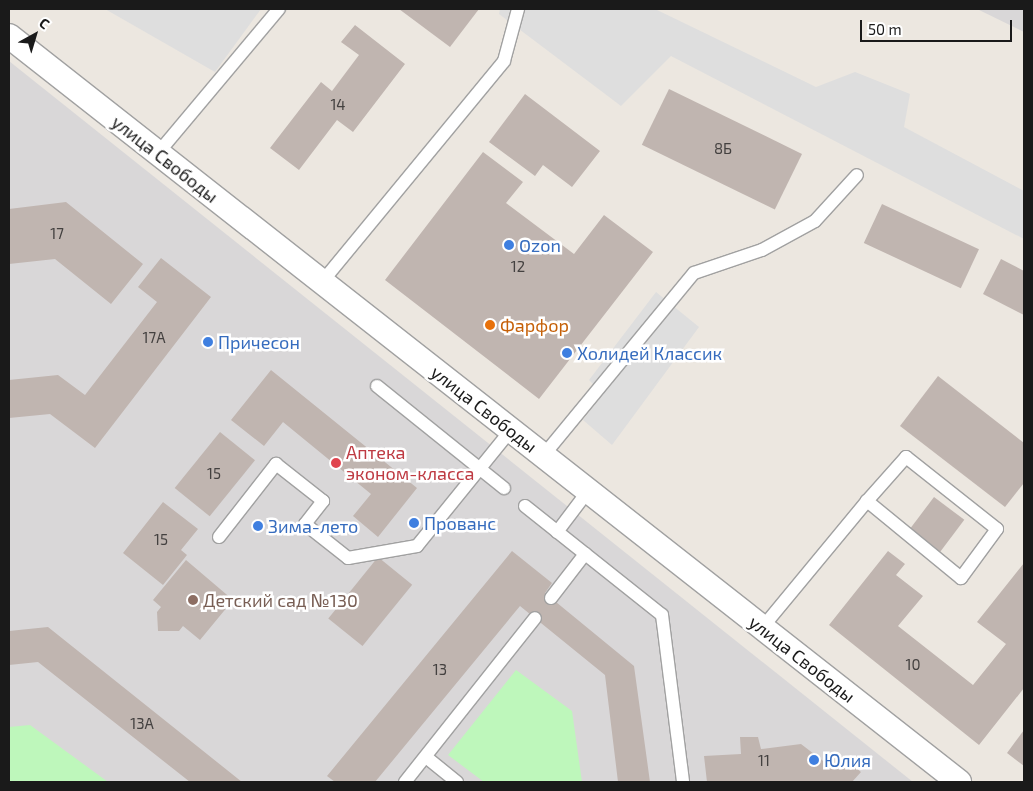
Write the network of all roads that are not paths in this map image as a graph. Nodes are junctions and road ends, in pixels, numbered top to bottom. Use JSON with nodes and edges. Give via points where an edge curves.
{"nodes":[{"id":1,"x":279,"y":9,"type":"edge"},
{"id":2,"x":518,"y":9,"type":"edge"},
{"id":3,"x":9,"y":36,"type":"edge"},
{"id":4,"x":158,"y":153,"type":"junction"},
{"id":5,"x":857,"y":175,"type":"dead end"},
{"id":6,"x":322,"y":282,"type":"junction"},
{"id":7,"x":377,"y":386,"type":"dead end"},
{"id":8,"x":511,"y":430,"type":"junction"},
{"id":9,"x":543,"y":456,"type":"junction"},
{"id":10,"x":480,"y":469,"type":"junction"},
{"id":11,"x":504,"y":488,"type":"dead end"},
{"id":12,"x":588,"y":491,"type":"junction"},
{"id":13,"x":867,"y":501,"type":"junction"},
{"id":14,"x":525,"y":506,"type":"dead end"},
{"id":15,"x":558,"y":532,"type":"junction"},
{"id":16,"x":219,"y":537,"type":"dead end"},
{"id":17,"x":585,"y":554,"type":"junction"},
{"id":18,"x":551,"y":598,"type":"dead end"},
{"id":19,"x":535,"y":618,"type":"dead end"},
{"id":20,"x":762,"y":628,"type":"junction"},
{"id":21,"x":426,"y":757,"type":"junction"},
{"id":22,"x":405,"y":782,"type":"edge"},
{"id":23,"x":457,"y":782,"type":"edge"},
{"id":24,"x":683,"y":782,"type":"edge"},
{"id":25,"x":959,"y":782,"type":"edge"}],
"edges":[{"from":1,"to":4,"type":"lane"},
{"from":2,"to":6,"type":"lane","via":[[504,61]]},
{"from":3,"to":4,"type":"street","name":"улица Свободы"},
{"from":4,"to":6,"type":"street","name":"улица Свободы"},
{"from":5,"to":9,"type":"lane","via":[[815,221],[762,250],[694,273]]},
{"from":6,"to":8,"type":"street","name":"улица Свободы"},
{"from":7,"to":10,"type":"lane"},
{"from":8,"to":9,"type":"street","name":"улица Свободы"},
{"from":8,"to":10,"type":"lane"},
{"from":9,"to":12,"type":"street","name":"улица Свободы"},
{"from":10,"to":11,"type":"lane"},
{"from":10,"to":16,"type":"lane","via":[[417,546],[348,558],[304,524],[323,500],[276,464]]},
{"from":12,"to":15,"type":"lane"},
{"from":12,"to":20,"type":"street","name":"улица Свободы"},
{"from":13,"to":13,"type":"lane","via":[[906,457],[997,529],[960,578]]},
{"from":13,"to":20,"type":"lane"},
{"from":14,"to":15,"type":"lane"},
{"from":15,"to":17,"type":"lane"},
{"from":17,"to":18,"type":"lane"},
{"from":17,"to":24,"type":"lane","via":[[662,615]]},
{"from":19,"to":21,"type":"lane"},
{"from":20,"to":25,"type":"street","name":"улица Свободы"},
{"from":21,"to":22,"type":"lane"},
{"from":21,"to":23,"type":"lane"}]}
